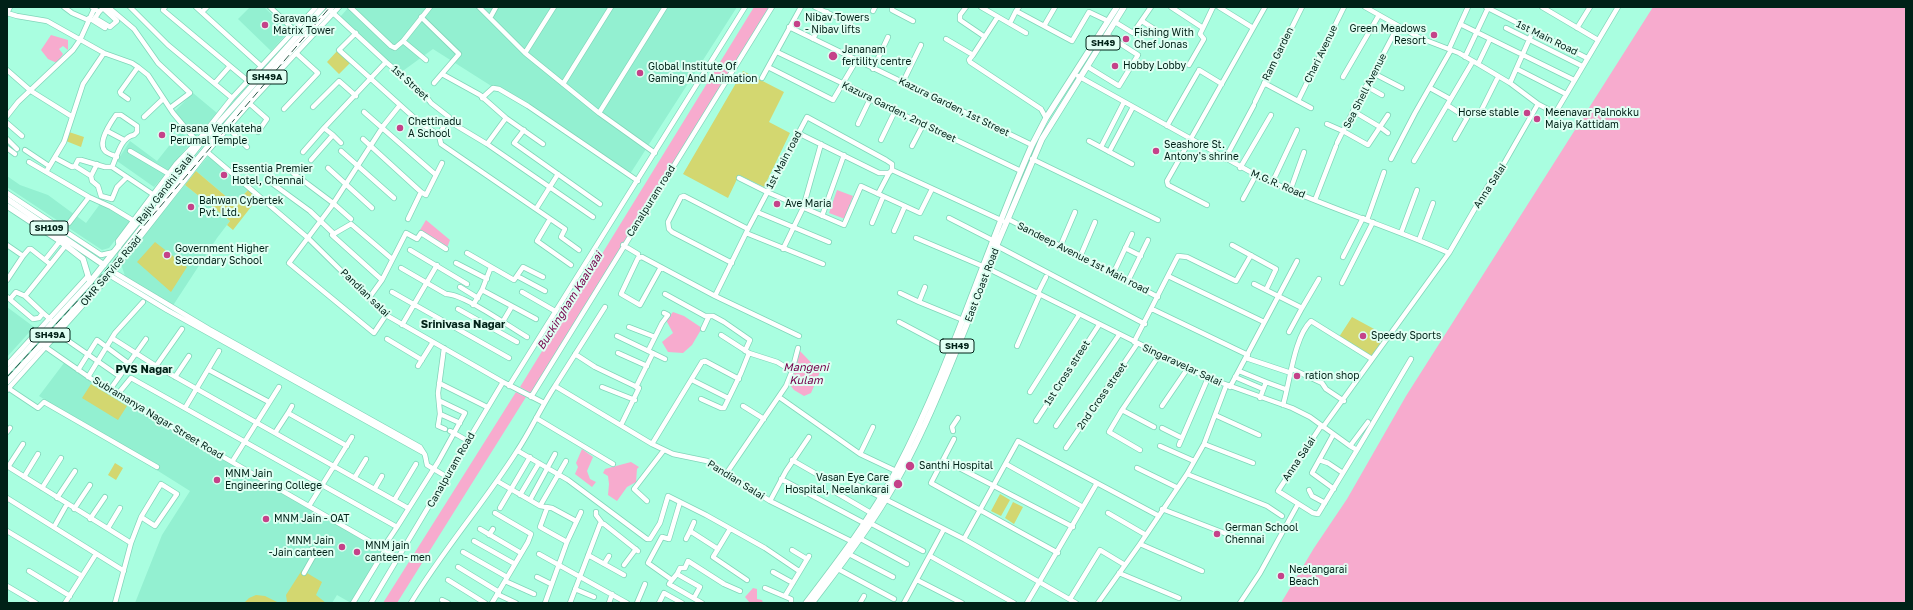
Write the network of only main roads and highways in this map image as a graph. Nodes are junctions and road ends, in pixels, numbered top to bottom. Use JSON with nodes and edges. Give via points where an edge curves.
{"nodes":[{"id":1,"x":323,"y":7,"type":"edge"},
{"id":2,"x":1117,"y":7,"type":"edge"},
{"id":3,"x":1124,"y":7,"type":"edge"},
{"id":4,"x":331,"y":10,"type":"edge"},
{"id":5,"x":192,"y":154,"type":"junction"},
{"id":6,"x":197,"y":159,"type":"junction"},
{"id":7,"x":7,"y":200,"type":"edge"},
{"id":8,"x":7,"y":206,"type":"edge"},
{"id":9,"x":17,"y":210,"type":"junction"},
{"id":10,"x":1005,"y":221,"type":"junction"},
{"id":11,"x":43,"y":224,"type":"junction"},
{"id":12,"x":56,"y":224,"type":"road end"},
{"id":13,"x":121,"y":257,"type":"road end"},
{"id":14,"x":104,"y":265,"type":"junction"},
{"id":15,"x":985,"y":268,"type":"junction"},
{"id":16,"x":90,"y":282,"type":"junction"},
{"id":17,"x":100,"y":286,"type":"road end"},
{"id":18,"x":7,"y":372,"type":"edge"},
{"id":19,"x":7,"y":387,"type":"edge"},
{"id":20,"x":883,"y":499,"type":"junction"},
{"id":21,"x":855,"y":541,"type":"junction"},
{"id":22,"x":806,"y":603,"type":"edge"},
{"id":23,"x":812,"y":603,"type":"edge"}],
"edges":[{"from":1,"to":5,"type":"main road","name":"Rajiv Gandhi Salai","number":"SH49A","via":[[296,32],[198,143]]},
{"from":2,"to":10,"type":"main road","name":"East Coast Road","number":"SH49","via":[[1046,118],[1021,171]]},
{"from":3,"to":10,"type":"main road","name":"East Coast Road","number":"SH49","via":[[1042,139]]},
{"from":4,"to":6,"type":"main road","name":"Rajiv Gandhi Salai","number":"SH49A"},
{"from":5,"to":6,"type":"main road"},
{"from":5,"to":14,"type":"main road","name":"Rajiv Gandhi Salai","number":"SH49A"},
{"from":6,"to":13,"type":"main road","name":"Rajiv Gandhi Salai","number":"SH49A"},
{"from":7,"to":9,"type":"main road","number":"SH109"},
{"from":8,"to":9,"type":"main road","number":"SH109"},
{"from":9,"to":11,"type":"main road","number":"SH109"},
{"from":9,"to":16,"type":"main road","number":"SH109","via":[[58,243],[83,259]]},
{"from":10,"to":15,"type":"main road","name":"East Coast Road","number":"SH49"},
{"from":11,"to":12,"type":"main road"},
{"from":11,"to":14,"type":"main road","number":"SH109"},
{"from":14,"to":16,"type":"main road","name":"Rajiv Gandhi Salai","number":"SH49A"},
{"from":15,"to":20,"type":"main road","name":"East Coast Road","number":"SH49","via":[[915,432]]},
{"from":15,"to":20,"type":"main road","name":"East Coast Road","number":"SH49","via":[[982,286],[932,407],[900,474]]},
{"from":16,"to":18,"type":"main road","name":"Rajiv Gandhi Salai","number":"SH49A"},
{"from":17,"to":19,"type":"main road","number":"SH49A","via":[[93,288]]},
{"from":20,"to":21,"type":"main road","name":"East Coast Road","number":"SH49","via":[[870,523]]},
{"from":20,"to":21,"type":"main road","name":"East Coast Road","number":"SH49","via":[[864,523]]},
{"from":21,"to":22,"type":"main road","name":"East Coast Road","number":"SH49"},
{"from":21,"to":23,"type":"main road","name":"East Coast Road","number":"SH49","via":[[849,554]]}]}
